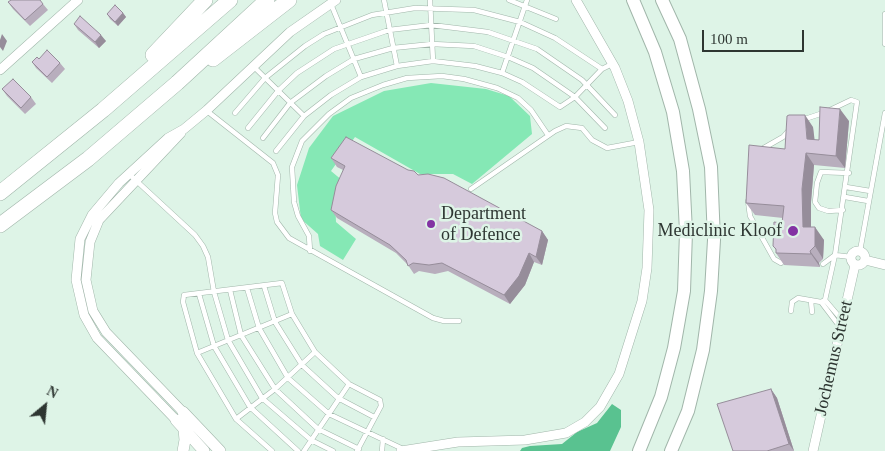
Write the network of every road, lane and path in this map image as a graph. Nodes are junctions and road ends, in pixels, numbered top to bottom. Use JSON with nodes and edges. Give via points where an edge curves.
{"nodes":[{"id":1,"x":206,"y":0,"type":"edge"},
{"id":2,"x":230,"y":0,"type":"edge"},
{"id":3,"x":267,"y":0,"type":"edge"},
{"id":4,"x":289,"y":0,"type":"edge"},
{"id":5,"x":384,"y":0,"type":"edge"},
{"id":6,"x":430,"y":0,"type":"edge"},
{"id":7,"x":509,"y":0,"type":"edge"},
{"id":8,"x":576,"y":0,"type":"edge"},
{"id":9,"x":633,"y":0,"type":"edge"},
{"id":10,"x":662,"y":0,"type":"edge"},
{"id":11,"x":76,"y":1,"type":"edge"},
{"id":12,"x":333,"y":2,"type":"edge"},
{"id":13,"x":526,"y":3,"type":"edge"},
{"id":14,"x":431,"y":7,"type":"junction"},
{"id":15,"x":385,"y":13,"type":"junction"},
{"id":16,"x":885,"y":14,"type":"edge"},
{"id":17,"x":556,"y":19,"type":"dead end"},
{"id":18,"x":520,"y":22,"type":"junction"},
{"id":19,"x":431,"y":25,"type":"junction"},
{"id":20,"x":340,"y":27,"type":"junction"},
{"id":21,"x":389,"y":30,"type":"junction"},
{"id":22,"x":514,"y":40,"type":"junction"},
{"id":23,"x":348,"y":43,"type":"junction"},
{"id":24,"x":432,"y":44,"type":"junction"},
{"id":25,"x":885,"y":44,"type":"edge"},
{"id":26,"x":393,"y":48,"type":"junction"},
{"id":27,"x":508,"y":56,"type":"junction"},
{"id":28,"x":354,"y":59,"type":"junction"},
{"id":29,"x":433,"y":61,"type":"junction"},
{"id":30,"x":612,"y":64,"type":"junction"},
{"id":31,"x":253,"y":66,"type":"junction"},
{"id":32,"x":396,"y":66,"type":"junction"},
{"id":33,"x":602,"y":69,"type":"junction"},
{"id":34,"x":0,"y":70,"type":"edge"},
{"id":35,"x":502,"y":73,"type":"junction"},
{"id":36,"x":361,"y":77,"type":"junction"},
{"id":37,"x":265,"y":78,"type":"junction"},
{"id":38,"x":177,"y":83,"type":"junction"},
{"id":39,"x":586,"y":84,"type":"junction"},
{"id":40,"x":278,"y":91,"type":"junction"},
{"id":41,"x":575,"y":97,"type":"junction"},
{"id":42,"x":290,"y":103,"type":"junction"},
{"id":43,"x":103,"y":110,"type":"junction"},
{"id":44,"x":207,"y":110,"type":"junction"},
{"id":45,"x":235,"y":113,"type":"dead end"},
{"id":46,"x":885,"y":113,"type":"edge"},
{"id":47,"x":615,"y":115,"type":"dead end"},
{"id":48,"x":304,"y":116,"type":"junction"},
{"id":49,"x":248,"y":128,"type":"dead end"},
{"id":50,"x":605,"y":128,"type":"dead end"},
{"id":51,"x":548,"y":135,"type":"junction"},
{"id":52,"x":883,"y":136,"type":"edge"},
{"id":53,"x":263,"y":138,"type":"dead end"},
{"id":54,"x":639,"y":142,"type":"junction"},
{"id":55,"x":276,"y":151,"type":"dead end"},
{"id":56,"x":755,"y":152,"type":"edge"},
{"id":57,"x":848,"y":173,"type":"junction"},
{"id":58,"x":132,"y":178,"type":"junction"},
{"id":59,"x":846,"y":187,"type":"junction"},
{"id":60,"x":471,"y":189,"type":"dead end"},
{"id":61,"x":870,"y":191,"type":"junction"},
{"id":62,"x":0,"y":193,"type":"edge"},
{"id":63,"x":748,"y":197,"type":"edge"},
{"id":64,"x":845,"y":197,"type":"junction"},
{"id":65,"x":868,"y":201,"type":"junction"},
{"id":66,"x":843,"y":210,"type":"junction"},
{"id":67,"x":0,"y":225,"type":"edge"},
{"id":68,"x":310,"y":251,"type":"junction"},
{"id":69,"x":860,"y":251,"type":"junction"},
{"id":70,"x":835,"y":255,"type":"junction"},
{"id":71,"x":865,"y":260,"type":"junction"},
{"id":72,"x":853,"y":261,"type":"junction"},
{"id":73,"x":782,"y":263,"type":"edge"},
{"id":74,"x":823,"y":264,"type":"dead end"},
{"id":75,"x":885,"y":266,"type":"edge"},
{"id":76,"x":264,"y":286,"type":"junction"},
{"id":77,"x":247,"y":288,"type":"junction"},
{"id":78,"x":820,"y":288,"type":"dead end"},
{"id":79,"x":230,"y":290,"type":"junction"},
{"id":80,"x":828,"y":290,"type":"junction"},
{"id":81,"x":214,"y":292,"type":"junction"},
{"id":82,"x":200,"y":294,"type":"junction"},
{"id":83,"x":812,"y":301,"type":"junction"},
{"id":84,"x":823,"y":301,"type":"junction"},
{"id":85,"x":791,"y":311,"type":"dead end"},
{"id":86,"x":812,"y":312,"type":"dead end"},
{"id":87,"x":292,"y":314,"type":"junction"},
{"id":88,"x":275,"y":322,"type":"junction"},
{"id":89,"x":459,"y":322,"type":"dead end"},
{"id":90,"x":842,"y":324,"type":"junction"},
{"id":91,"x":259,"y":328,"type":"junction"},
{"id":92,"x":241,"y":336,"type":"junction"},
{"id":93,"x":228,"y":340,"type":"junction"},
{"id":94,"x":214,"y":346,"type":"junction"},
{"id":95,"x":315,"y":352,"type":"junction"},
{"id":96,"x":197,"y":353,"type":"junction"},
{"id":97,"x":302,"y":365,"type":"junction"},
{"id":98,"x":288,"y":378,"type":"junction"},
{"id":99,"x":349,"y":384,"type":"junction"},
{"id":100,"x":275,"y":389,"type":"junction"},
{"id":101,"x":262,"y":398,"type":"junction"},
{"id":102,"x":338,"y":398,"type":"junction"},
{"id":103,"x":250,"y":408,"type":"junction"},
{"id":104,"x":329,"y":414,"type":"junction"},
{"id":105,"x":374,"y":417,"type":"junction"},
{"id":106,"x":236,"y":419,"type":"junction"},
{"id":107,"x":181,"y":420,"type":"junction"},
{"id":108,"x":318,"y":429,"type":"junction"},
{"id":109,"x":368,"y":432,"type":"junction"},
{"id":110,"x":383,"y":439,"type":"junction"},
{"id":111,"x":311,"y":440,"type":"junction"},
{"id":112,"x":200,"y":450,"type":"edge"},
{"id":113,"x":358,"y":450,"type":"edge"},
{"id":114,"x":403,"y":450,"type":"edge"},
{"id":115,"x":183,"y":451,"type":"edge"},
{"id":116,"x":212,"y":451,"type":"edge"},
{"id":117,"x":220,"y":451,"type":"edge"},
{"id":118,"x":272,"y":451,"type":"edge"},
{"id":119,"x":298,"y":451,"type":"edge"},
{"id":120,"x":304,"y":451,"type":"edge"},
{"id":121,"x":333,"y":451,"type":"edge"},
{"id":122,"x":382,"y":451,"type":"edge"},
{"id":123,"x":639,"y":451,"type":"edge"},
{"id":124,"x":671,"y":451,"type":"edge"},
{"id":125,"x":813,"y":451,"type":"edge"}],
"edges":[{"from":1,"to":43,"type":"highway"},
{"from":2,"to":43,"type":"highway"},
{"from":3,"to":38,"type":"highway"},
{"from":4,"to":38,"type":"highway","via":[[225,52]]},
{"from":5,"to":15,"type":"lane"},
{"from":6,"to":14,"type":"lane"},
{"from":7,"to":13,"type":"lane"},
{"from":8,"to":30,"type":"street"},
{"from":9,"to":123,"type":"main road","via":[[673,112],[683,171],[686,232],[684,291],[674,348],[661,397]]},
{"from":10,"to":124,"type":"main road","via":[[680,39],[699,109],[711,167],[714,240],[703,350],[688,411]]},
{"from":11,"to":34,"type":"street"},
{"from":12,"to":20,"type":"lane"},
{"from":12,"to":31,"type":"street","via":[[290,32]]},
{"from":13,"to":17,"type":"lane"},
{"from":13,"to":18,"type":"lane"},
{"from":14,"to":15,"type":"lane"},
{"from":14,"to":18,"type":"lane","via":[[474,10]]},
{"from":14,"to":19,"type":"lane"},
{"from":15,"to":20,"type":"lane"},
{"from":15,"to":21,"type":"lane"},
{"from":16,"to":25,"type":"lane"},
{"from":18,"to":22,"type":"lane"},
{"from":18,"to":33,"type":"lane","via":[[555,38]]},
{"from":19,"to":21,"type":"lane"},
{"from":19,"to":22,"type":"lane","via":[[472,28]]},
{"from":19,"to":24,"type":"lane"},
{"from":20,"to":23,"type":"lane"},
{"from":20,"to":37,"type":"lane","via":[[304,46]]},
{"from":21,"to":23,"type":"lane"},
{"from":21,"to":26,"type":"lane"},
{"from":22,"to":27,"type":"lane"},
{"from":22,"to":39,"type":"lane","via":[[551,57]]},
{"from":23,"to":28,"type":"lane"},
{"from":23,"to":40,"type":"lane","via":[[297,73]]},
{"from":24,"to":26,"type":"lane"},
{"from":24,"to":27,"type":"lane","via":[[474,46]]},
{"from":24,"to":29,"type":"lane"},
{"from":26,"to":28,"type":"lane"},
{"from":26,"to":32,"type":"lane"},
{"from":27,"to":35,"type":"lane"},
{"from":27,"to":41,"type":"lane","via":[[533,68]]},
{"from":28,"to":36,"type":"lane"},
{"from":28,"to":42,"type":"lane"},
{"from":29,"to":32,"type":"lane"},
{"from":29,"to":35,"type":"lane"},
{"from":30,"to":33,"type":"lane"},
{"from":30,"to":54,"type":"street","via":[[628,101]]},
{"from":31,"to":37,"type":"lane"},
{"from":31,"to":44,"type":"street"},
{"from":32,"to":36,"type":"lane"},
{"from":33,"to":39,"type":"lane"},
{"from":35,"to":41,"type":"lane","via":[[560,107]]},
{"from":36,"to":48,"type":"lane","via":[[331,94]]},
{"from":37,"to":40,"type":"lane"},
{"from":37,"to":45,"type":"lane"},
{"from":38,"to":67,"type":"highway","via":[[88,159]]},
{"from":39,"to":41,"type":"lane"},
{"from":39,"to":47,"type":"lane"},
{"from":40,"to":42,"type":"lane"},
{"from":40,"to":49,"type":"lane"},
{"from":41,"to":50,"type":"lane"},
{"from":42,"to":48,"type":"lane"},
{"from":42,"to":53,"type":"lane"},
{"from":43,"to":62,"type":"highway"},
{"from":44,"to":58,"type":"street"},
{"from":44,"to":68,"type":"lane","via":[[273,163],[278,175],[277,222],[289,238]]},
{"from":46,"to":52,"type":"lane"},
{"from":48,"to":55,"type":"lane"},
{"from":51,"to":54,"type":"lane","via":[[572,125],[582,128],[592,140],[607,148]]},
{"from":51,"to":60,"type":"lane"},
{"from":51,"to":68,"type":"lane","via":[[532,110],[518,98],[464,79],[442,76],[407,78],[351,98],[328,114],[302,140],[292,167],[294,202],[308,236]]},
{"from":52,"to":61,"type":"lane"},
{"from":54,"to":114,"type":"street","via":[[649,210],[642,301],[622,368],[600,407],[585,422],[566,433],[525,440],[458,442]]},
{"from":56,"to":57,"type":"lane","via":[[781,138],[799,121],[853,100],[857,105]]},
{"from":57,"to":59,"type":"lane"},
{"from":57,"to":66,"type":"lane","via":[[821,172],[817,183],[815,202],[819,208]]},
{"from":58,"to":81,"type":"lane","via":[[199,240],[208,257]]},
{"from":58,"to":107,"type":"street","via":[[100,220],[90,242],[86,267],[88,293],[93,311],[106,332]]},
{"from":59,"to":61,"type":"lane"},
{"from":59,"to":64,"type":"lane"},
{"from":61,"to":65,"type":"lane"},
{"from":63,"to":73,"type":"lane","via":[[750,216],[774,259]]},
{"from":64,"to":65,"type":"lane"},
{"from":64,"to":66,"type":"lane"},
{"from":65,"to":69,"type":"lane"},
{"from":66,"to":70,"type":"lane"},
{"from":68,"to":89,"type":"lane","via":[[433,318]]},
{"from":69,"to":71,"type":"street"},
{"from":69,"to":72,"type":"street","via":[[855,252]]},
{"from":70,"to":72,"type":"lane"},
{"from":70,"to":74,"type":"lane"},
{"from":70,"to":80,"type":"lane"},
{"from":71,"to":72,"type":"street","via":[[862,264]]},
{"from":71,"to":75,"type":"street"},
{"from":72,"to":90,"type":"street","name":"Jochemus Street"},
{"from":76,"to":77,"type":"lane"},
{"from":76,"to":87,"type":"lane","via":[[282,283]]},
{"from":76,"to":88,"type":"lane"},
{"from":77,"to":79,"type":"lane"},
{"from":77,"to":91,"type":"lane"},
{"from":78,"to":80,"type":"lane"},
{"from":79,"to":81,"type":"lane"},
{"from":79,"to":92,"type":"lane"},
{"from":80,"to":84,"type":"lane"},
{"from":81,"to":82,"type":"lane"},
{"from":81,"to":93,"type":"lane"},
{"from":82,"to":94,"type":"lane"},
{"from":82,"to":96,"type":"lane","via":[[182,298]]},
{"from":83,"to":84,"type":"lane"},
{"from":83,"to":85,"type":"lane","via":[[795,299]]},
{"from":83,"to":86,"type":"lane"},
{"from":84,"to":90,"type":"lane"},
{"from":84,"to":90,"type":"lane"},
{"from":87,"to":88,"type":"lane"},
{"from":87,"to":95,"type":"lane"},
{"from":88,"to":91,"type":"lane"},
{"from":88,"to":97,"type":"lane"},
{"from":90,"to":125,"type":"street","name":"Jochemus Street"},
{"from":91,"to":92,"type":"lane"},
{"from":91,"to":98,"type":"lane"},
{"from":92,"to":93,"type":"lane"},
{"from":92,"to":100,"type":"lane"},
{"from":93,"to":94,"type":"lane"},
{"from":93,"to":101,"type":"lane"},
{"from":94,"to":96,"type":"lane"},
{"from":94,"to":103,"type":"lane"},
{"from":95,"to":97,"type":"lane"},
{"from":95,"to":99,"type":"lane"},
{"from":96,"to":106,"type":"lane"},
{"from":97,"to":98,"type":"lane"},
{"from":97,"to":102,"type":"lane"},
{"from":98,"to":100,"type":"lane"},
{"from":98,"to":104,"type":"lane"},
{"from":99,"to":102,"type":"lane"},
{"from":99,"to":105,"type":"lane","via":[[380,400],[381,406]]},
{"from":100,"to":101,"type":"lane"},
{"from":100,"to":108,"type":"lane"},
{"from":101,"to":103,"type":"lane"},
{"from":101,"to":111,"type":"lane"},
{"from":102,"to":104,"type":"lane"},
{"from":102,"to":105,"type":"lane"},
{"from":103,"to":106,"type":"lane"},
{"from":103,"to":119,"type":"lane"},
{"from":104,"to":108,"type":"lane"},
{"from":104,"to":109,"type":"lane"},
{"from":105,"to":109,"type":"lane"},
{"from":106,"to":118,"type":"lane"},
{"from":107,"to":112,"type":"street"},
{"from":107,"to":112,"type":"street","via":[[200,440]]},
{"from":107,"to":115,"type":"street","via":[[185,440]]},
{"from":107,"to":117,"type":"street"},
{"from":108,"to":111,"type":"lane"},
{"from":108,"to":113,"type":"lane"},
{"from":109,"to":110,"type":"lane"},
{"from":109,"to":113,"type":"lane"},
{"from":110,"to":114,"type":"lane"},
{"from":110,"to":122,"type":"lane"},
{"from":111,"to":120,"type":"lane"},
{"from":111,"to":121,"type":"lane"},
{"from":112,"to":116,"type":"street"}]}
